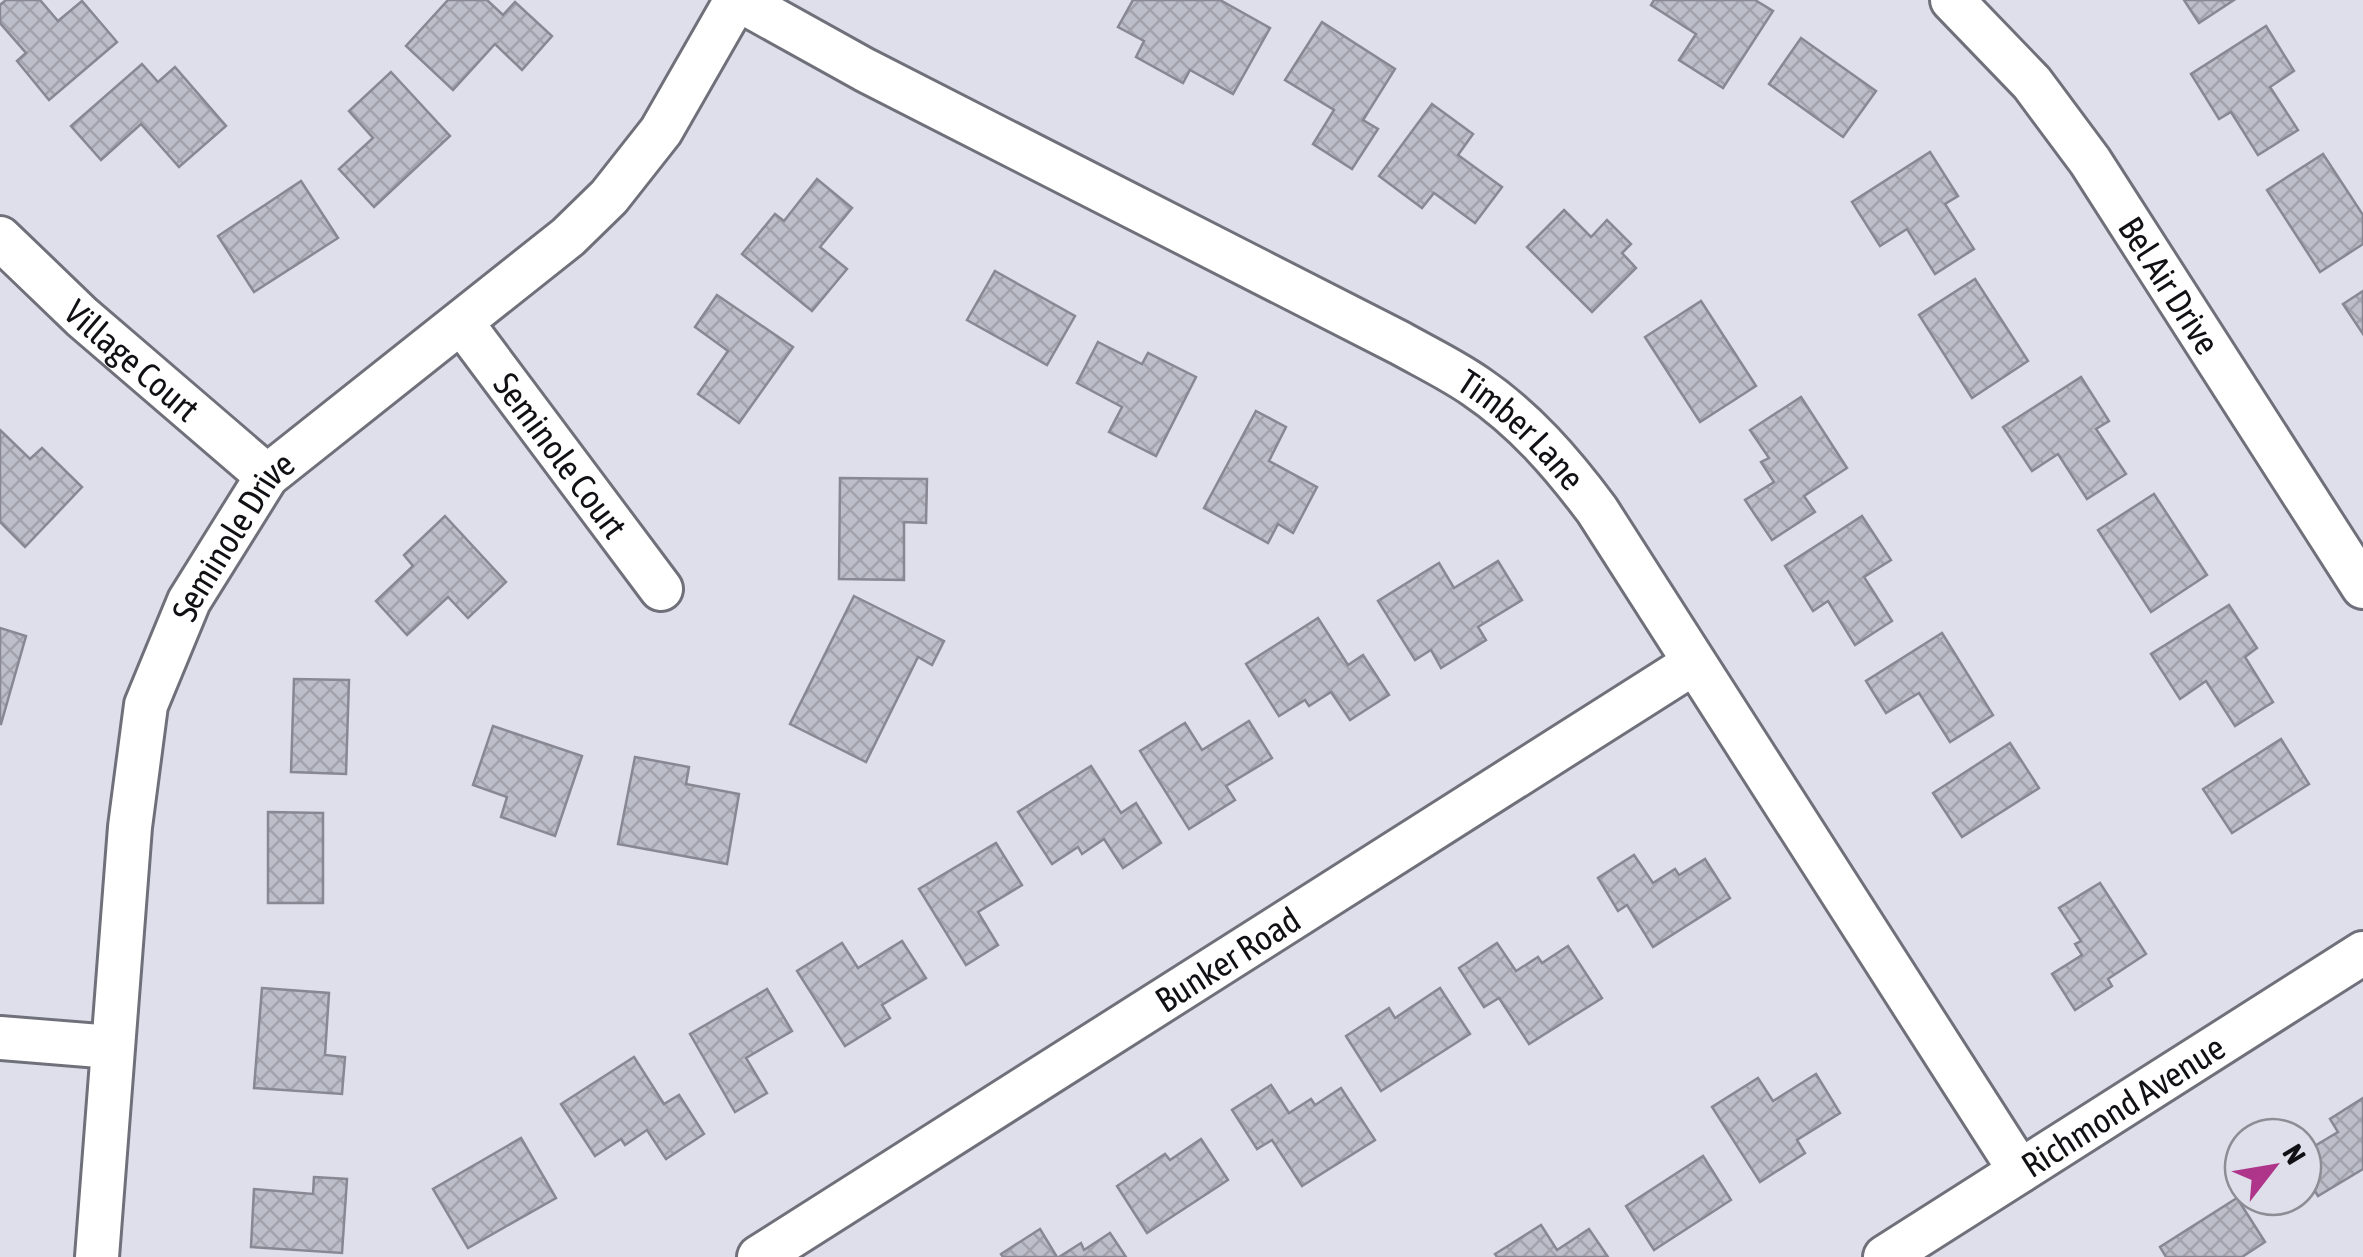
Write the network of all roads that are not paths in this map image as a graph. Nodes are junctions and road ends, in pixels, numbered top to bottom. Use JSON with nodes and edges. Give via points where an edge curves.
{"nodes":[{"id":1,"x":737,"y":0,"type":"edge"},
{"id":2,"x":1952,"y":0,"type":"edge"},
{"id":3,"x":0,"y":238,"type":"edge"},
{"id":4,"x":462,"y":324,"type":"junction"},
{"id":5,"x":267,"y":476,"type":"junction"},
{"id":6,"x":2363,"y":587,"type":"edge"},
{"id":7,"x":660,"y":589,"type":"dead end"},
{"id":8,"x":1694,"y":662,"type":"junction"},
{"id":9,"x":2363,"y":953,"type":"edge"},
{"id":10,"x":0,"y":1038,"type":"edge"},
{"id":11,"x":112,"y":1048,"type":"junction"},
{"id":12,"x":2020,"y":1171,"type":"junction"},
{"id":13,"x":97,"y":1257,"type":"edge"},
{"id":14,"x":759,"y":1257,"type":"edge"},
{"id":15,"x":1885,"y":1257,"type":"edge"}],
"edges":[{"from":1,"to":4,"type":"street","name":"Seminole Drive","via":[[661,131],[610,197]]},
{"from":1,"to":8,"type":"street","name":"Timber Lane","via":[[1475,386],[1566,469]]},
{"from":2,"to":6,"type":"street","name":"Bel Air Drive","via":[[2032,83],[2090,161]]},
{"from":3,"to":5,"type":"street","name":"Village Court"},
{"from":4,"to":5,"type":"street","name":"Seminole Drive"},
{"from":4,"to":7,"type":"street","name":"Seminole Court"},
{"from":5,"to":11,"type":"street","name":"Seminole Drive","via":[[190,601],[146,706]]},
{"from":8,"to":12,"type":"street","name":"Timber Lane"},
{"from":8,"to":14,"type":"street","name":"Bunker Road"},
{"from":9,"to":12,"type":"street","name":"Richmond Avenue"},
{"from":10,"to":11,"type":"street"},
{"from":11,"to":13,"type":"street","name":"Seminole Drive"},
{"from":12,"to":15,"type":"street","name":"Richmond Avenue"}]}
